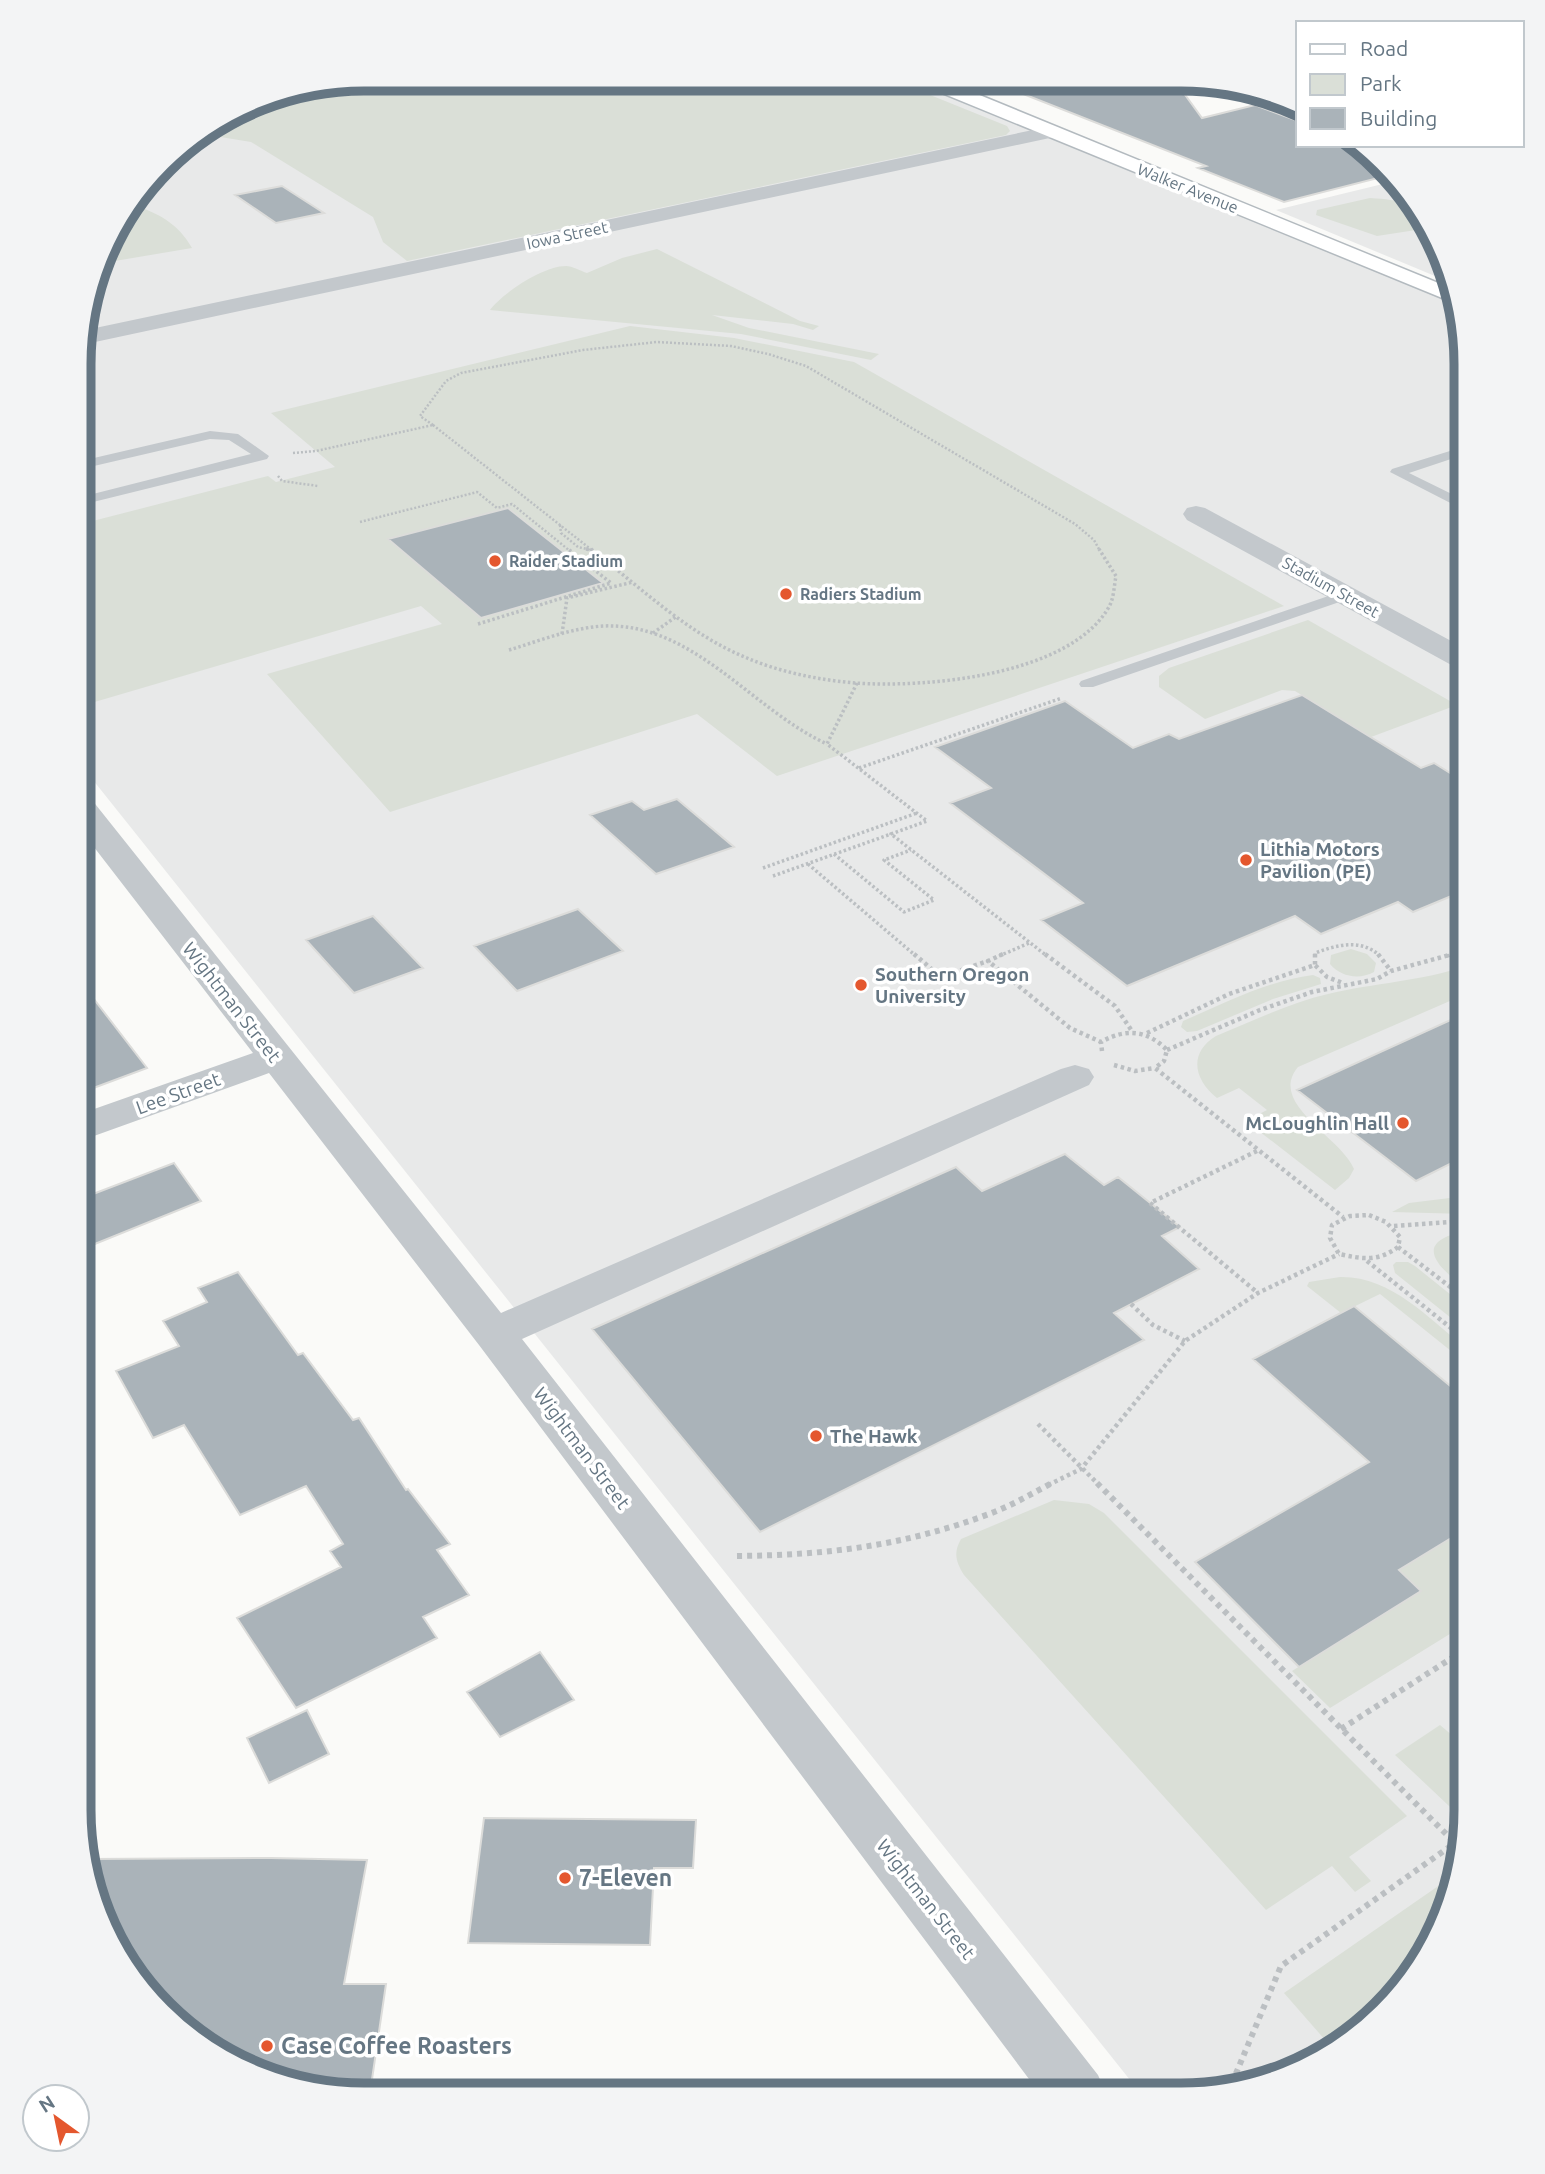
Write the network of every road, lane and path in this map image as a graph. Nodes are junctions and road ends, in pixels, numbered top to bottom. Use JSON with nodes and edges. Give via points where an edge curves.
{"nodes":[{"id":1,"x":953,"y":91,"type":"edge"},
{"id":2,"x":1052,"y":132,"type":"junction"},
{"id":3,"x":1445,"y":294,"type":"edge"},
{"id":4,"x":93,"y":336,"type":"edge"},
{"id":5,"x":432,"y":425,"type":"junction"},
{"id":6,"x":1454,"y":454,"type":"edge"},
{"id":7,"x":262,"y":456,"type":"junction"},
{"id":8,"x":91,"y":463,"type":"edge"},
{"id":9,"x":318,"y":486,"type":"dead end"},
{"id":10,"x":91,"y":499,"type":"edge"},
{"id":11,"x":1454,"y":501,"type":"edge"},
{"id":12,"x":1196,"y":514,"type":"dead end"},
{"id":13,"x":360,"y":522,"type":"dead end"},
{"id":14,"x":560,"y":524,"type":"junction"},
{"id":15,"x":570,"y":540,"type":"junction"},
{"id":16,"x":560,"y":542,"type":"junction"},
{"id":17,"x":594,"y":551,"type":"junction"},
{"id":18,"x":634,"y":582,"type":"junction"},
{"id":19,"x":1346,"y":595,"type":"junction"},
{"id":20,"x":567,"y":598,"type":"junction"},
{"id":21,"x":677,"y":616,"type":"junction"},
{"id":22,"x":478,"y":624,"type":"dead end"},
{"id":23,"x":653,"y":633,"type":"junction"},
{"id":24,"x":562,"y":634,"type":"junction"},
{"id":25,"x":509,"y":650,"type":"dead end"},
{"id":26,"x":1454,"y":654,"type":"edge"},
{"id":27,"x":857,"y":682,"type":"junction"},
{"id":28,"x":1087,"y":684,"type":"joint"},
{"id":29,"x":827,"y":744,"type":"junction"},
{"id":30,"x":859,"y":768,"type":"junction"},
{"id":31,"x":916,"y":813,"type":"junction"},
{"id":32,"x":91,"y":821,"type":"edge"},
{"id":33,"x":891,"y":834,"type":"junction"},
{"id":34,"x":911,"y":850,"type":"junction"},
{"id":35,"x":834,"y":854,"type":"junction"},
{"id":36,"x":808,"y":864,"type":"junction"},
{"id":37,"x":764,"y":868,"type":"dead end"},
{"id":38,"x":773,"y":876,"type":"dead end"},
{"id":39,"x":1029,"y":943,"type":"junction"},
{"id":40,"x":1454,"y":954,"type":"edge"},
{"id":41,"x":988,"y":961,"type":"junction"},
{"id":42,"x":1315,"y":965,"type":"junction"},
{"id":43,"x":1391,"y":971,"type":"junction"},
{"id":44,"x":1346,"y":984,"type":"junction"},
{"id":45,"x":1132,"y":1031,"type":"junction"},
{"id":46,"x":1147,"y":1033,"type":"junction"},
{"id":47,"x":1101,"y":1042,"type":"junction"},
{"id":48,"x":1167,"y":1051,"type":"junction"},
{"id":49,"x":275,"y":1058,"type":"junction"},
{"id":50,"x":1155,"y":1068,"type":"junction"},
{"id":51,"x":1075,"y":1077,"type":"dead end"},
{"id":52,"x":91,"y":1124,"type":"edge"},
{"id":53,"x":1257,"y":1151,"type":"junction"},
{"id":54,"x":1343,"y":1217,"type":"junction"},
{"id":55,"x":1454,"y":1222,"type":"edge"},
{"id":56,"x":1393,"y":1226,"type":"junction"},
{"id":57,"x":1398,"y":1247,"type":"junction"},
{"id":58,"x":1339,"y":1254,"type":"junction"},
{"id":59,"x":1366,"y":1260,"type":"junction"},
{"id":60,"x":1454,"y":1290,"type":"edge"},
{"id":61,"x":1258,"y":1293,"type":"junction"},
{"id":62,"x":1130,"y":1304,"type":"dead end"},
{"id":63,"x":1454,"y":1330,"type":"edge"},
{"id":64,"x":494,"y":1334,"type":"junction"},
{"id":65,"x":1185,"y":1341,"type":"junction"},
{"id":66,"x":1038,"y":1424,"type":"dead end"},
{"id":67,"x":1081,"y":1469,"type":"junction"},
{"id":68,"x":737,"y":1556,"type":"dead end"},
{"id":69,"x":1454,"y":1657,"type":"edge"},
{"id":70,"x":1341,"y":1729,"type":"junction"},
{"id":71,"x":1452,"y":1840,"type":"edge"},
{"id":72,"x":1452,"y":1845,"type":"edge"},
{"id":73,"x":1234,"y":2078,"type":"edge"},
{"id":74,"x":1068,"y":2083,"type":"edge"}],
"edges":[{"from":1,"to":2,"type":"street","name":"Walker Avenue"},
{"from":2,"to":3,"type":"street","name":"Walker Avenue"},
{"from":2,"to":4,"type":"street","name":"Iowa Street"},
{"from":5,"to":7,"type":"path","via":[[316,451]]},
{"from":5,"to":14,"type":"path"},
{"from":5,"to":27,"type":"path","via":[[420,416],[450,378],[581,348],[631,342],[704,342],[775,354],[806,366],[1075,524],[1094,540],[1116,576],[1109,607],[1081,639],[1026,665],[943,681]]},
{"from":6,"to":11,"type":"lane","via":[[1396,472]]},
{"from":7,"to":8,"type":"lane","via":[[237,436],[219,434]]},
{"from":7,"to":9,"type":"path","via":[[282,481]]},
{"from":7,"to":10,"type":"lane"},
{"from":12,"to":19,"type":"street","name":"Stadium Street"},
{"from":13,"to":16,"type":"path","via":[[477,492],[497,508],[512,504]]},
{"from":14,"to":15,"type":"path","via":[[561,533]]},
{"from":14,"to":17,"type":"path"},
{"from":15,"to":16,"type":"path"},
{"from":15,"to":17,"type":"path"},
{"from":16,"to":20,"type":"path","via":[[611,583]]},
{"from":17,"to":18,"type":"path"},
{"from":18,"to":20,"type":"path"},
{"from":18,"to":21,"type":"path"},
{"from":19,"to":26,"type":"street","name":"Stadium Street"},
{"from":19,"to":28,"type":"lane"},
{"from":20,"to":22,"type":"path"},
{"from":20,"to":24,"type":"path"},
{"from":21,"to":23,"type":"path"},
{"from":21,"to":27,"type":"path","via":[[725,649],[764,664]]},
{"from":23,"to":24,"type":"path","via":[[622,625]]},
{"from":23,"to":29,"type":"path","via":[[700,655],[801,733]]},
{"from":24,"to":25,"type":"path"},
{"from":27,"to":29,"type":"path"},
{"from":28,"to":30,"type":"path","via":[[1063,697]]},
{"from":29,"to":30,"type":"path"},
{"from":30,"to":31,"type":"path"},
{"from":31,"to":33,"type":"path","via":[[927,821]]},
{"from":31,"to":37,"type":"path"},
{"from":32,"to":49,"type":"street","name":"Wightman Street"},
{"from":33,"to":34,"type":"path"},
{"from":33,"to":35,"type":"path"},
{"from":34,"to":35,"type":"path","via":[[884,860],[934,900],[904,912]]},
{"from":34,"to":39,"type":"path"},
{"from":35,"to":36,"type":"path"},
{"from":36,"to":38,"type":"path"},
{"from":36,"to":41,"type":"path","via":[[941,977]]},
{"from":39,"to":41,"type":"path"},
{"from":39,"to":45,"type":"path","via":[[1115,1006]]},
{"from":40,"to":43,"type":"path"},
{"from":41,"to":47,"type":"path","via":[[1070,1028]]},
{"from":42,"to":43,"type":"path","via":[[1315,953],[1338,943],[1366,946],[1384,958]]},
{"from":42,"to":44,"type":"path","via":[[1327,977]]},
{"from":42,"to":46,"type":"path","via":[[1247,987]]},
{"from":43,"to":44,"type":"path","via":[[1377,979]]},
{"from":44,"to":48,"type":"path","via":[[1260,1010]]},
{"from":45,"to":46,"type":"path"},
{"from":45,"to":47,"type":"path","via":[[1115,1033]]},
{"from":46,"to":48,"type":"path"},
{"from":47,"to":50,"type":"path","via":[[1102,1055],[1114,1066],[1135,1071]]},
{"from":48,"to":50,"type":"path"},
{"from":49,"to":52,"type":"street","name":"Lee Street"},
{"from":49,"to":64,"type":"street","name":"Wightman Street"},
{"from":50,"to":53,"type":"path"},
{"from":51,"to":64,"type":"street"},
{"from":53,"to":54,"type":"path"},
{"from":53,"to":61,"type":"path","via":[[1150,1203]]},
{"from":54,"to":56,"type":"path","via":[[1363,1214]]},
{"from":54,"to":58,"type":"path","via":[[1332,1225],[1330,1238]]},
{"from":55,"to":56,"type":"path"},
{"from":56,"to":57,"type":"path","via":[[1400,1237]]},
{"from":57,"to":59,"type":"path","via":[[1386,1256]]},
{"from":57,"to":60,"type":"path"},
{"from":58,"to":59,"type":"path"},
{"from":58,"to":61,"type":"path"},
{"from":59,"to":63,"type":"path"},
{"from":61,"to":65,"type":"path"},
{"from":62,"to":65,"type":"path","via":[[1153,1325]]},
{"from":64,"to":74,"type":"street","name":"Wightman Street"},
{"from":65,"to":67,"type":"path"},
{"from":66,"to":67,"type":"path"},
{"from":67,"to":68,"type":"path","via":[[992,1513],[907,1540],[806,1555]]},
{"from":67,"to":70,"type":"path"},
{"from":69,"to":70,"type":"path"},
{"from":70,"to":71,"type":"path"},
{"from":72,"to":73,"type":"path","via":[[1281,1966]]}]}
